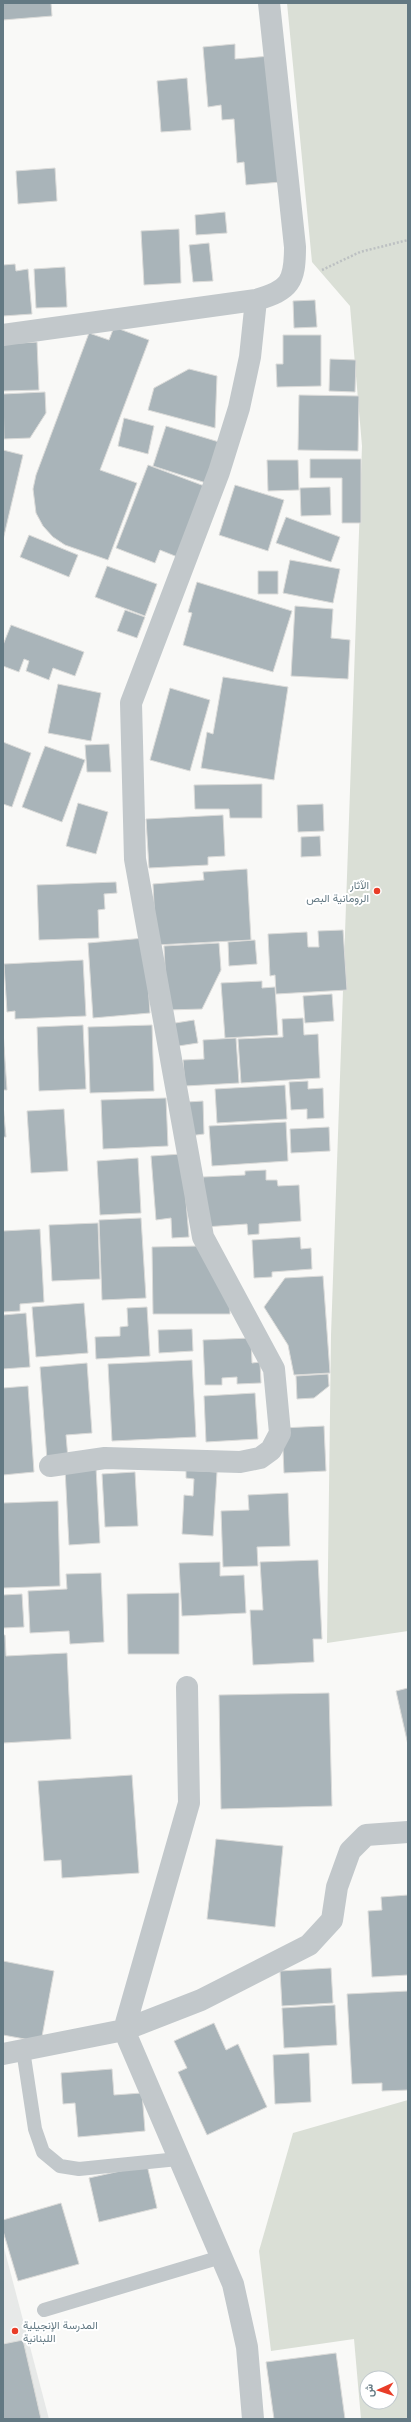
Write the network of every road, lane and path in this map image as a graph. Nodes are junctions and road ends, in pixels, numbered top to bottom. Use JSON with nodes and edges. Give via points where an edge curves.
{"nodes":[{"id":1,"x":270,"y":3,"type":"edge"},
{"id":2,"x":408,"y":240,"type":"edge"},
{"id":3,"x":286,"y":288,"type":"junction"},
{"id":4,"x":256,"y":300,"type":"junction"},
{"id":5,"x":3,"y":335,"type":"edge"},
{"id":6,"x":50,"y":1466,"type":"dead end"},
{"id":7,"x":186,"y":1687,"type":"dead end"},
{"id":8,"x":408,"y":1832,"type":"edge"},
{"id":9,"x":124,"y":2030,"type":"junction"},
{"id":10,"x":13,"y":2052,"type":"edge"},
{"id":11,"x":178,"y":2159,"type":"junction"},
{"id":12,"x":221,"y":2257,"type":"junction"},
{"id":13,"x":44,"y":2310,"type":"dead end"},
{"id":14,"x":253,"y":2419,"type":"edge"}],
"edges":[{"from":1,"to":3,"type":"street","via":[[295,247],[294,275]]},
{"from":2,"to":3,"type":"path","via":[[360,252]]},
{"from":3,"to":4,"type":"street"},
{"from":4,"to":5,"type":"street"},
{"from":4,"to":6,"type":"street","via":[[250,357],[239,408],[221,465],[131,703],[131,710],[135,859],[203,1237],[274,1369],[280,1433],[271,1450],[260,1458],[240,1462],[106,1458]]},
{"from":7,"to":9,"type":"street","via":[[189,1803]]},
{"from":8,"to":9,"type":"street","via":[[366,1835],[350,1851],[337,1887],[332,1920],[309,1945],[201,2000]]},
{"from":9,"to":10,"type":"street"},
{"from":9,"to":11,"type":"street"},
{"from":10,"to":11,"type":"lane","via":[[43,2152],[60,2166],[79,2169]]},
{"from":11,"to":12,"type":"street"},
{"from":12,"to":13,"type":"lane"},
{"from":12,"to":14,"type":"street","via":[[233,2284],[247,2347]]}]}
